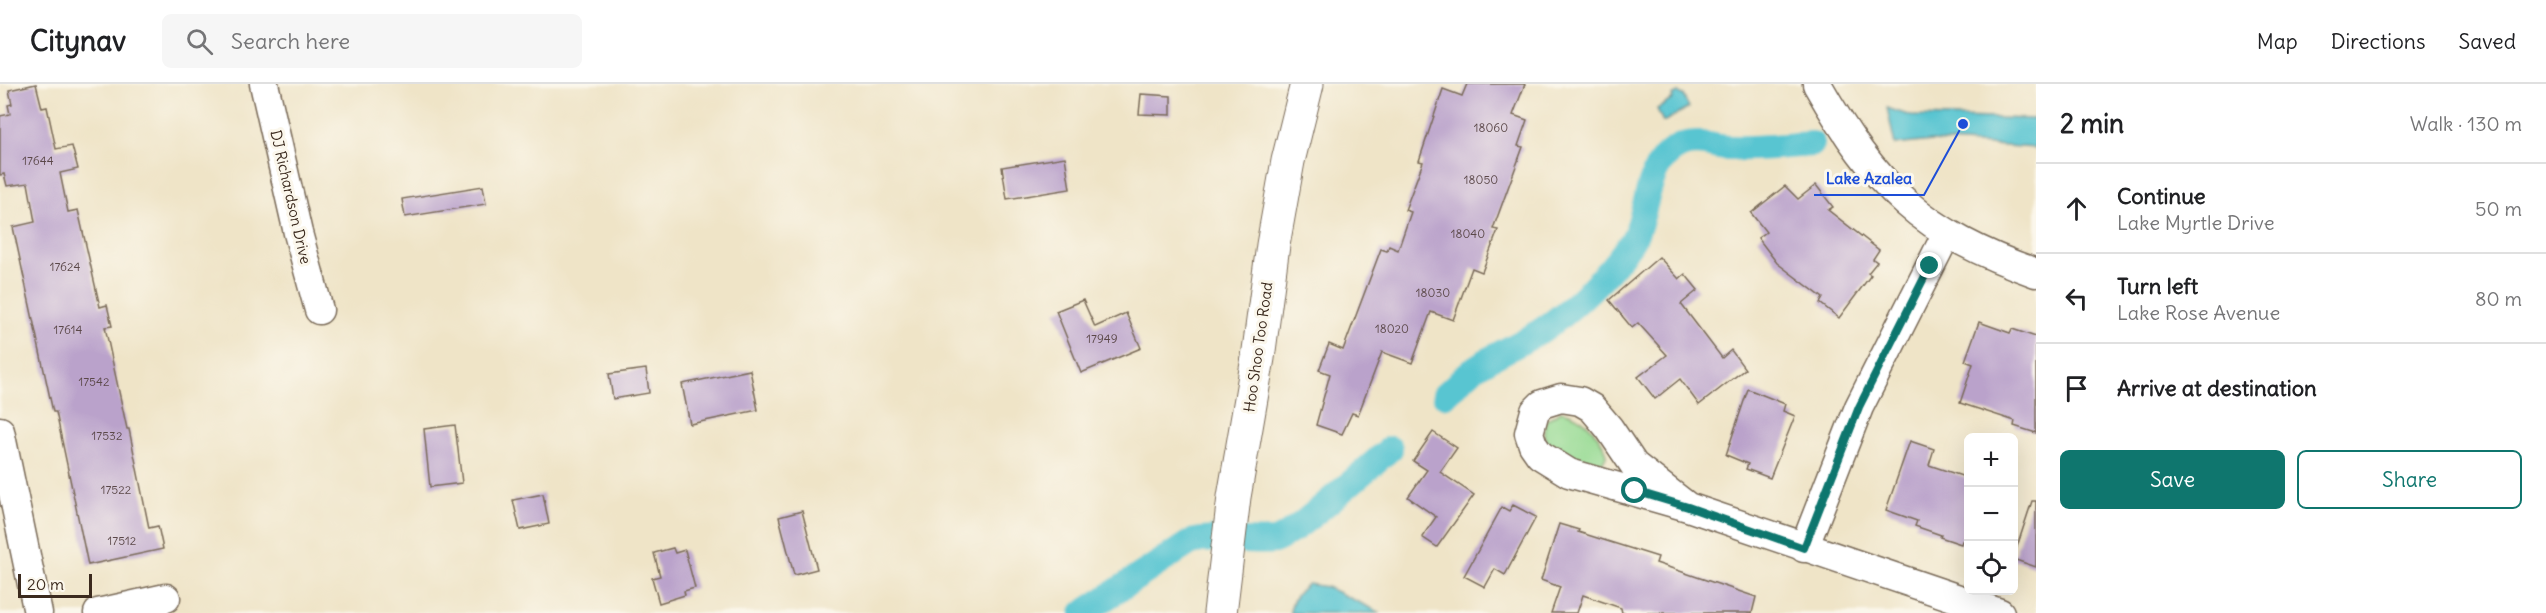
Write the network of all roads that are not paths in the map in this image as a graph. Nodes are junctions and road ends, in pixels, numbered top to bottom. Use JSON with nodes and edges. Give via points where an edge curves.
{"nodes":[{"id":1,"x":264,"y":84,"type":"edge"},
{"id":2,"x":1307,"y":84,"type":"edge"},
{"id":3,"x":1817,"y":84,"type":"edge"},
{"id":4,"x":1947,"y":233,"type":"junction"},
{"id":5,"x":2036,"y":273,"type":"edge"},
{"id":6,"x":319,"y":310,"type":"dead end"},
{"id":7,"x":0,"y":431,"type":"edge"},
{"id":8,"x":1688,"y":507,"type":"junction"},
{"id":9,"x":1804,"y":548,"type":"junction"},
{"id":10,"x":166,"y":598,"type":"dead end"},
{"id":11,"x":38,"y":613,"type":"edge"},
{"id":12,"x":98,"y":613,"type":"edge"},
{"id":13,"x":1220,"y":613,"type":"edge"},
{"id":14,"x":2000,"y":613,"type":"edge"}],
"edges":[{"from":1,"to":6,"type":"street","name":"DJ Richardson Drive"},
{"from":2,"to":13,"type":"street","name":"Hoo Shoo Too Road","via":[[1275,234]]},
{"from":3,"to":4,"type":"street","via":[[1866,162],[1899,198]]},
{"from":4,"to":5,"type":"street"},
{"from":4,"to":9,"type":"street","via":[[1859,407]]},
{"from":7,"to":11,"type":"street"},
{"from":8,"to":8,"type":"street","via":[[1553,466],[1540,455],[1529,433],[1535,411],[1542,404],[1561,398],[1592,408],[1634,465]]},
{"from":8,"to":9,"type":"street"},
{"from":9,"to":14,"type":"street"},
{"from":10,"to":12,"type":"street"}]}
